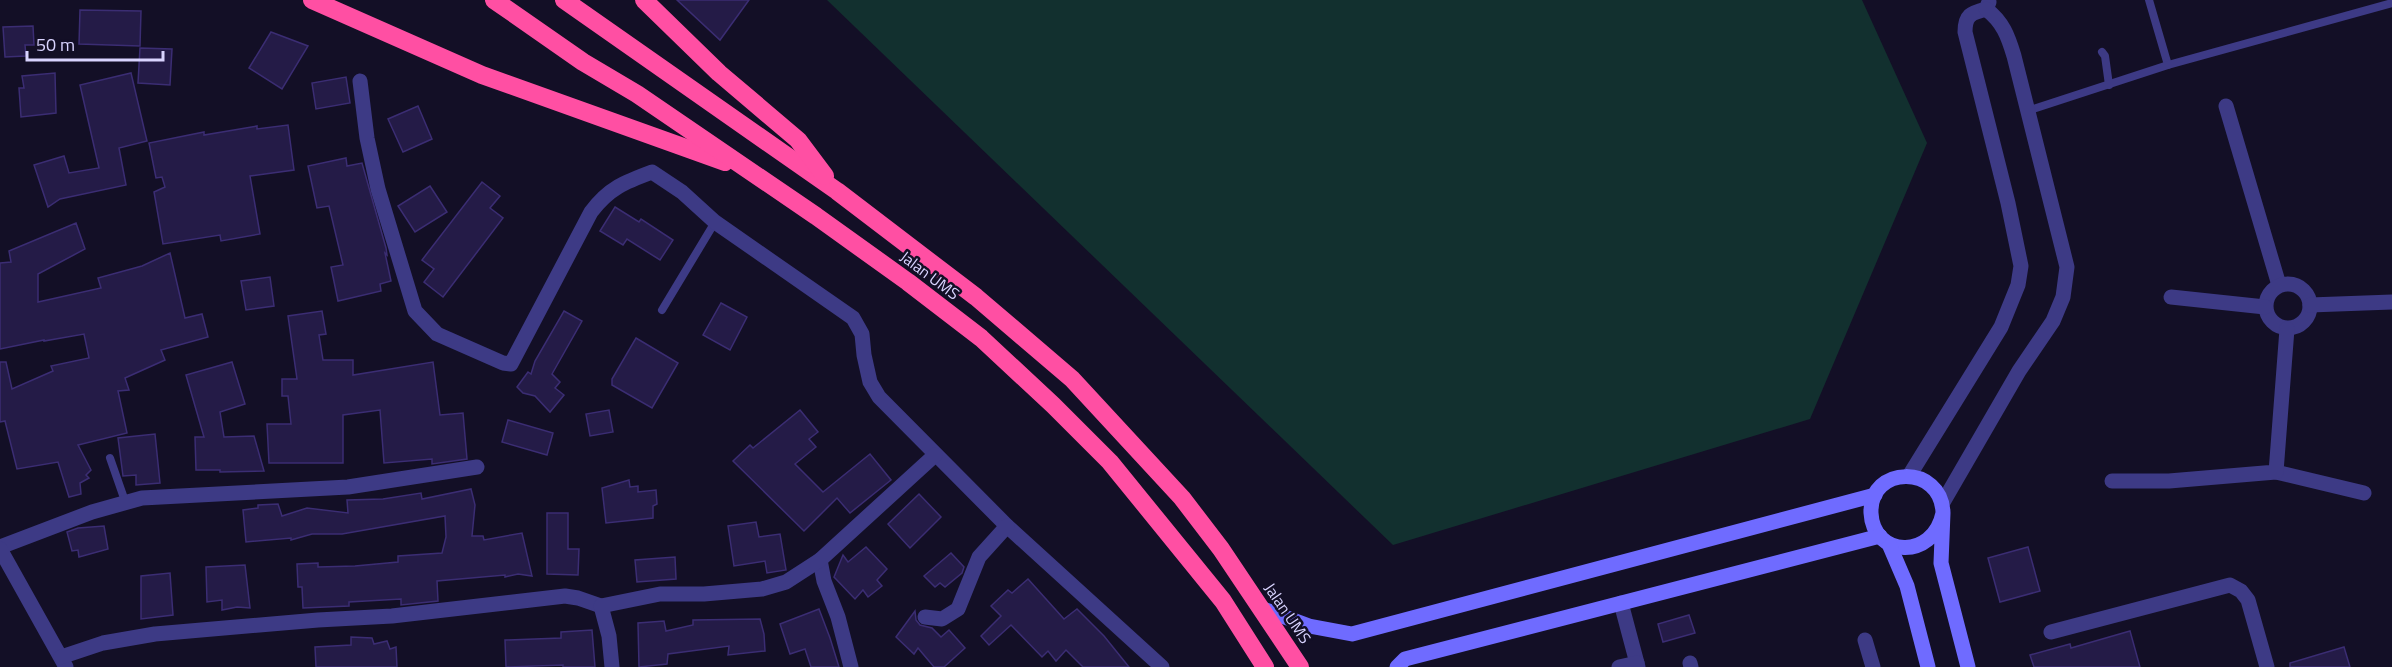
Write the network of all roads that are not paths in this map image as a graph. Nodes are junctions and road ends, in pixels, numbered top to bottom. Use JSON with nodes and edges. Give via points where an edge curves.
{"nodes":[{"id":1,"x":312,"y":0,"type":"edge"},
{"id":2,"x":494,"y":0,"type":"edge"},
{"id":3,"x":564,"y":0,"type":"edge"},
{"id":4,"x":644,"y":0,"type":"edge"},
{"id":5,"x":2149,"y":0,"type":"edge"},
{"id":6,"x":2392,"y":3,"type":"edge"},
{"id":7,"x":1988,"y":4,"type":"edge"},
{"id":8,"x":2102,"y":52,"type":"dead end"},
{"id":9,"x":2168,"y":65,"type":"junction"},
{"id":10,"x":360,"y":81,"type":"dead end"},
{"id":11,"x":2109,"y":85,"type":"junction"},
{"id":12,"x":2226,"y":106,"type":"dead end"},
{"id":13,"x":2027,"y":111,"type":"junction"},
{"id":14,"x":752,"y":172,"type":"junction"},
{"id":15,"x":837,"y":191,"type":"junction"},
{"id":16,"x":715,"y":222,"type":"junction"},
{"id":17,"x":2279,"y":285,"type":"junction"},
{"id":18,"x":2171,"y":297,"type":"dead end"},
{"id":19,"x":2392,"y":302,"type":"edge"},
{"id":20,"x":2310,"y":305,"type":"junction"},
{"id":21,"x":2265,"y":307,"type":"junction"},
{"id":22,"x":662,"y":310,"type":"dead end"},
{"id":23,"x":2287,"y":329,"type":"junction"},
{"id":24,"x":935,"y":455,"type":"junction"},
{"id":25,"x":110,"y":458,"type":"dead end"},
{"id":26,"x":477,"y":467,"type":"dead end"},
{"id":27,"x":2276,"y":472,"type":"junction"},
{"id":28,"x":1909,"y":476,"type":"junction"},
{"id":29,"x":2112,"y":481,"type":"dead end"},
{"id":30,"x":2364,"y":493,"type":"dead end"},
{"id":31,"x":1875,"y":495,"type":"junction"},
{"id":32,"x":125,"y":501,"type":"junction"},
{"id":33,"x":1942,"y":509,"type":"junction"},
{"id":34,"x":1007,"y":526,"type":"junction"},
{"id":35,"x":1884,"y":540,"type":"junction"},
{"id":36,"x":0,"y":548,"type":"edge"},
{"id":37,"x":820,"y":560,"type":"junction"},
{"id":38,"x":1621,"y":603,"type":"junction"},
{"id":39,"x":601,"y":606,"type":"junction"},
{"id":40,"x":1263,"y":609,"type":"junction"},
{"id":41,"x":924,"y":617,"type":"dead end"},
{"id":42,"x":2051,"y":632,"type":"dead end"},
{"id":43,"x":1865,"y":640,"type":"dead end"},
{"id":44,"x":64,"y":662,"type":"edge"},
{"id":45,"x":1637,"y":665,"type":"edge"},
{"id":46,"x":612,"y":667,"type":"edge"},
{"id":47,"x":851,"y":667,"type":"edge"},
{"id":48,"x":1162,"y":667,"type":"edge"},
{"id":49,"x":1265,"y":667,"type":"edge"},
{"id":50,"x":1300,"y":667,"type":"edge"},
{"id":51,"x":1397,"y":667,"type":"edge"},
{"id":52,"x":1619,"y":667,"type":"edge"},
{"id":53,"x":1873,"y":667,"type":"edge"},
{"id":54,"x":1928,"y":667,"type":"edge"},
{"id":55,"x":1968,"y":667,"type":"edge"},
{"id":56,"x":2267,"y":667,"type":"edge"}],
"edges":[{"from":1,"to":14,"type":"highway","via":[[482,75]]},
{"from":2,"to":14,"type":"highway","name":"Jalan UMS"},
{"from":3,"to":15,"type":"highway","name":"Jalan UMS"},
{"from":4,"to":15,"type":"highway","via":[[719,73],[798,140]]},
{"from":5,"to":9,"type":"lane"},
{"from":6,"to":9,"type":"lane"},
{"from":7,"to":13,"type":"street","via":[[2006,31]]},
{"from":7,"to":28,"type":"street","via":[[1970,14],[1965,32],[2019,256],[2018,285],[2001,327]]},
{"from":8,"to":11,"type":"lane"},
{"from":9,"to":11,"type":"lane"},
{"from":10,"to":16,"type":"street","via":[[378,189],[415,311],[437,333],[507,365],[516,357],[591,212],[618,185],[652,172]]},
{"from":11,"to":13,"type":"lane"},
{"from":12,"to":17,"type":"street"},
{"from":13,"to":33,"type":"street","via":[[2067,267],[2063,297],[2053,321],[2019,371]]},
{"from":14,"to":49,"type":"highway","name":"Jalan UMS","via":[[981,338],[1053,405],[1110,462],[1216,591]]},
{"from":15,"to":40,"type":"highway","name":"Jalan UMS","via":[[976,297],[1072,379],[1182,498]]},
{"from":16,"to":22,"type":"lane"},
{"from":16,"to":24,"type":"street","via":[[853,318],[862,334],[870,382],[879,397]]},
{"from":17,"to":20,"type":"street","via":[[2300,287]]},
{"from":17,"to":21,"type":"street","via":[[2269,294]]},
{"from":18,"to":21,"type":"street"},
{"from":19,"to":20,"type":"street"},
{"from":20,"to":23,"type":"street","via":[[2306,319]]},
{"from":21,"to":23,"type":"street","via":[[2274,324]]},
{"from":23,"to":27,"type":"street"},
{"from":24,"to":34,"type":"street"},
{"from":24,"to":37,"type":"street"},
{"from":25,"to":32,"type":"lane"},
{"from":26,"to":32,"type":"street","via":[[348,487]]},
{"from":27,"to":29,"type":"street","via":[[2169,481]]},
{"from":27,"to":30,"type":"street"},
{"from":28,"to":31,"type":"street","via":[[1889,480]]},
{"from":28,"to":33,"type":"street","via":[[1930,484]]},
{"from":31,"to":35,"type":"street","via":[[1871,516]]},
{"from":31,"to":40,"type":"street","via":[[1352,634],[1309,626]]},
{"from":32,"to":36,"type":"street"},
{"from":33,"to":35,"type":"street","via":[[1940,525],[1925,543],[1901,548]]},
{"from":33,"to":55,"type":"street","via":[[1941,563]]},
{"from":34,"to":41,"type":"street","via":[[979,557],[958,609],[942,619]]},
{"from":34,"to":48,"type":"street"},
{"from":35,"to":38,"type":"street"},
{"from":35,"to":54,"type":"street","via":[[1907,586]]},
{"from":36,"to":44,"type":"street"},
{"from":37,"to":39,"type":"street","via":[[786,582],[762,589],[660,594]]},
{"from":37,"to":47,"type":"street"},
{"from":38,"to":45,"type":"street"},
{"from":38,"to":51,"type":"street","via":[[1405,659]]},
{"from":39,"to":44,"type":"street","via":[[565,596],[392,616],[186,631],[103,643]]},
{"from":39,"to":46,"type":"street"},
{"from":40,"to":50,"type":"highway","name":"Jalan UMS"},
{"from":42,"to":56,"type":"street","via":[[2230,585],[2248,600]]},
{"from":43,"to":53,"type":"street"},
{"from":45,"to":52,"type":"street"}]}
